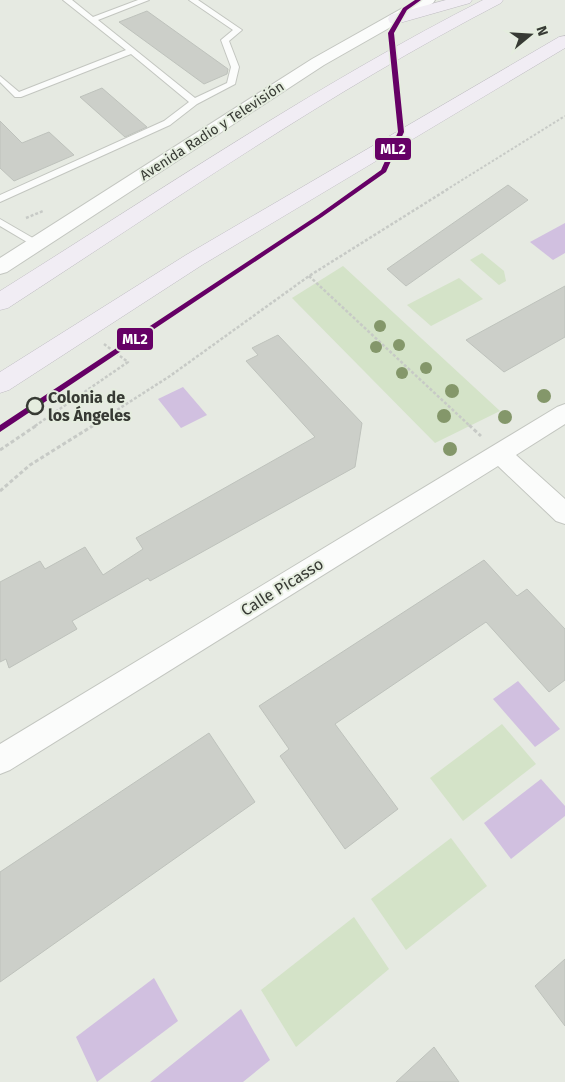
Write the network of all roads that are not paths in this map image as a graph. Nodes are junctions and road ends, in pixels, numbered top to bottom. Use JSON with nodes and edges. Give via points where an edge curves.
{"nodes":[{"id":1,"x":67,"y":0,"type":"edge"},
{"id":2,"x":144,"y":0,"type":"edge"},
{"id":3,"x":193,"y":0,"type":"edge"},
{"id":4,"x":428,"y":0,"type":"edge"},
{"id":5,"x":464,"y":0,"type":"edge"},
{"id":6,"x":494,"y":0,"type":"edge"},
{"id":7,"x":396,"y":19,"type":"junction"},
{"id":8,"x":92,"y":20,"type":"junction"},
{"id":9,"x":565,"y":41,"type":"edge"},
{"id":10,"x":132,"y":51,"type":"junction"},
{"id":11,"x":0,"y":78,"type":"edge"},
{"id":12,"x":194,"y":102,"type":"junction"},
{"id":13,"x":0,"y":199,"type":"edge"},
{"id":14,"x":0,"y":222,"type":"edge"},
{"id":15,"x":35,"y":243,"type":"junction"},
{"id":16,"x":0,"y":267,"type":"edge"},
{"id":17,"x":0,"y":302,"type":"edge"},
{"id":18,"x":0,"y":384,"type":"edge"},
{"id":19,"x":565,"y":414,"type":"edge"},
{"id":20,"x":500,"y":454,"type":"junction"},
{"id":21,"x":565,"y":514,"type":"edge"},
{"id":22,"x":0,"y":760,"type":"edge"}],
"edges":[{"from":1,"to":8,"type":"lane"},
{"from":2,"to":8,"type":"lane"},
{"from":3,"to":12,"type":"lane","via":[[238,30],[226,40],[235,67],[231,84]]},
{"from":4,"to":7,"type":"street","name":"Avenida Radio y Televisión"},
{"from":5,"to":7,"type":"highway"},
{"from":6,"to":17,"type":"highway","via":[[337,88]]},
{"from":7,"to":15,"type":"street","name":"Avenida Radio y Televisión","via":[[318,62]]},
{"from":8,"to":10,"type":"lane"},
{"from":9,"to":18,"type":"highway","via":[[194,260]]},
{"from":10,"to":11,"type":"lane","via":[[18,95]]},
{"from":10,"to":12,"type":"lane"},
{"from":12,"to":13,"type":"lane","via":[[167,123]]},
{"from":14,"to":15,"type":"lane"},
{"from":15,"to":16,"type":"street","name":"Avenida Radio y Televisión"},
{"from":19,"to":20,"type":"street","name":"Calle Picasso"},
{"from":20,"to":21,"type":"street"},
{"from":20,"to":22,"type":"street","name":"Calle Picasso"}]}
